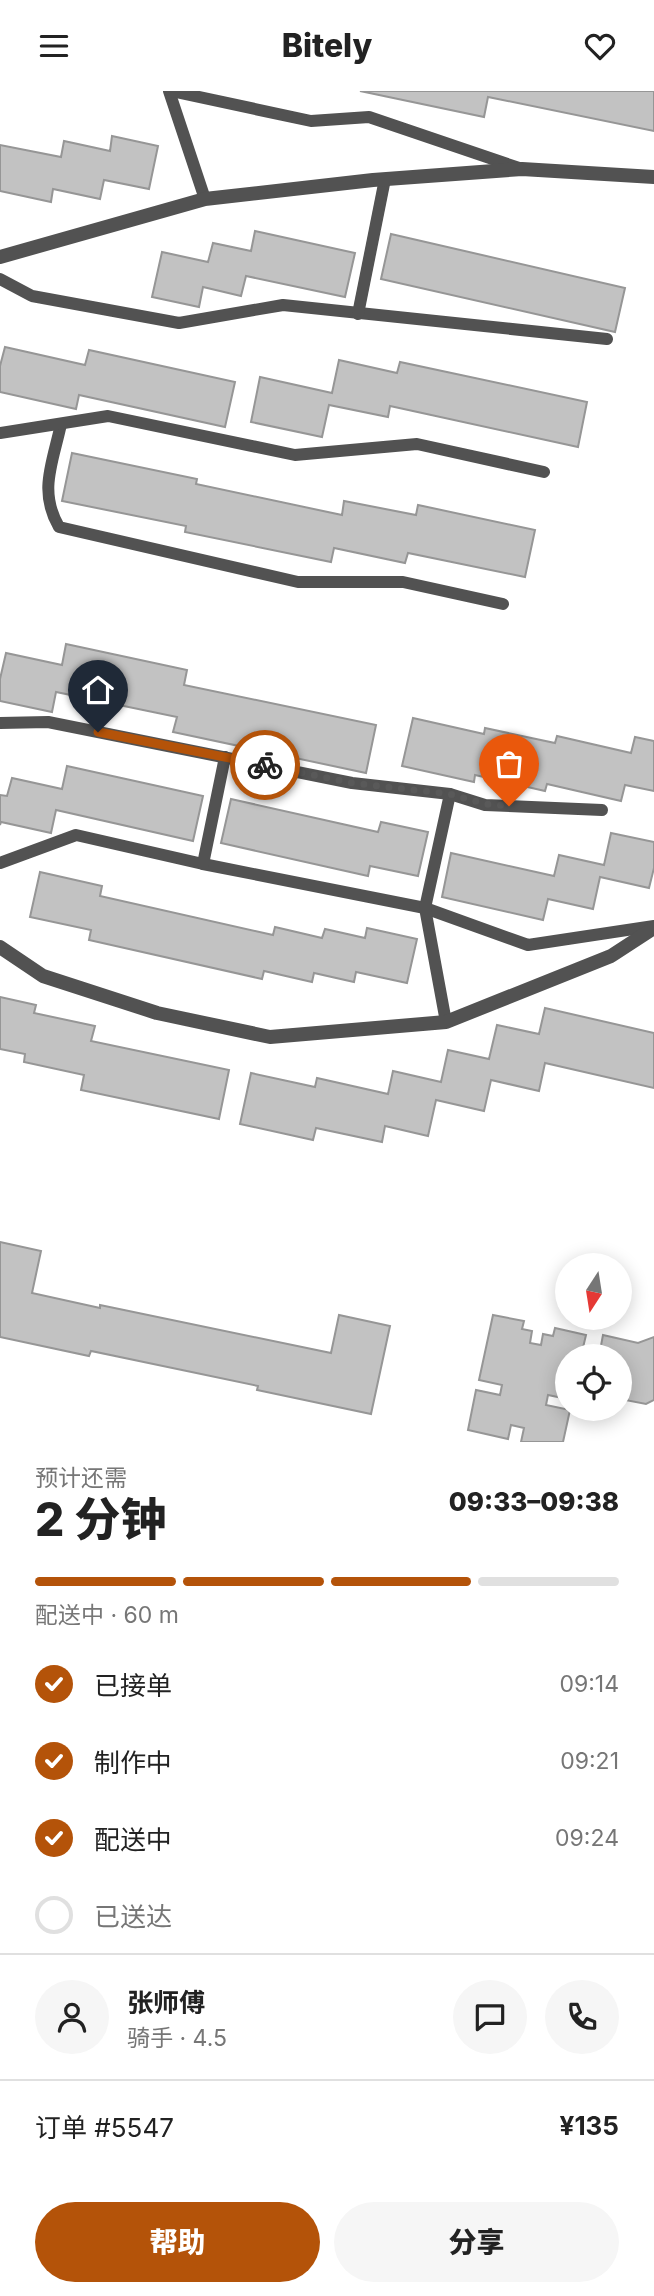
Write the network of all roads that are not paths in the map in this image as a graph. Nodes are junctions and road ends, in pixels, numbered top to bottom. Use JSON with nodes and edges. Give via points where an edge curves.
{"nodes":[{"id":1,"x":170,"y":91,"type":"edge"},
{"id":2,"x":522,"y":169,"type":"junction"},
{"id":3,"x":654,"y":177,"type":"edge"},
{"id":4,"x":384,"y":179,"type":"junction"},
{"id":5,"x":205,"y":199,"type":"junction"},
{"id":6,"x":0,"y":257,"type":"edge"},
{"id":7,"x":0,"y":279,"type":"edge"},
{"id":8,"x":358,"y":314,"type":"junction"},
{"id":9,"x":607,"y":339,"type":"dead end"},
{"id":10,"x":61,"y":424,"type":"junction"},
{"id":11,"x":0,"y":433,"type":"edge"},
{"id":12,"x":544,"y":472,"type":"dead end"},
{"id":13,"x":503,"y":604,"type":"dead end"},
{"id":14,"x":0,"y":723,"type":"edge"},
{"id":15,"x":225,"y":757,"type":"junction"},
{"id":16,"x":450,"y":794,"type":"junction"},
{"id":17,"x":602,"y":810,"type":"dead end"},
{"id":18,"x":0,"y":863,"type":"edge"},
{"id":19,"x":203,"y":864,"type":"junction"},
{"id":20,"x":425,"y":908,"type":"junction"},
{"id":21,"x":654,"y":927,"type":"edge"},
{"id":22,"x":0,"y":947,"type":"edge"},
{"id":23,"x":446,"y":1022,"type":"junction"}],
"edges":[{"from":1,"to":2,"type":"lane","via":[[311,121],[369,117]]},
{"from":1,"to":5,"type":"lane"},
{"from":2,"to":3,"type":"street"},
{"from":2,"to":4,"type":"street"},
{"from":4,"to":5,"type":"street"},
{"from":4,"to":8,"type":"lane"},
{"from":5,"to":6,"type":"street"},
{"from":7,"to":8,"type":"lane","via":[[32,296],[179,324],[283,305]]},
{"from":8,"to":9,"type":"lane"},
{"from":10,"to":11,"type":"lane"},
{"from":10,"to":12,"type":"lane","via":[[108,416],[295,455],[417,444]]},
{"from":10,"to":13,"type":"lane","via":[[46,491],[59,527],[298,582],[403,582]]},
{"from":14,"to":15,"type":"lane","via":[[48,722]]},
{"from":15,"to":16,"type":"lane","via":[[352,783]]},
{"from":15,"to":19,"type":"lane"},
{"from":16,"to":17,"type":"lane","via":[[485,804]]},
{"from":16,"to":20,"type":"lane"},
{"from":18,"to":19,"type":"lane","via":[[76,835]]},
{"from":19,"to":20,"type":"lane"},
{"from":20,"to":21,"type":"lane","via":[[528,945]]},
{"from":20,"to":23,"type":"lane"},
{"from":21,"to":23,"type":"street","via":[[611,956]]},
{"from":22,"to":23,"type":"street","via":[[43,976],[157,1013],[270,1037]]}]}
